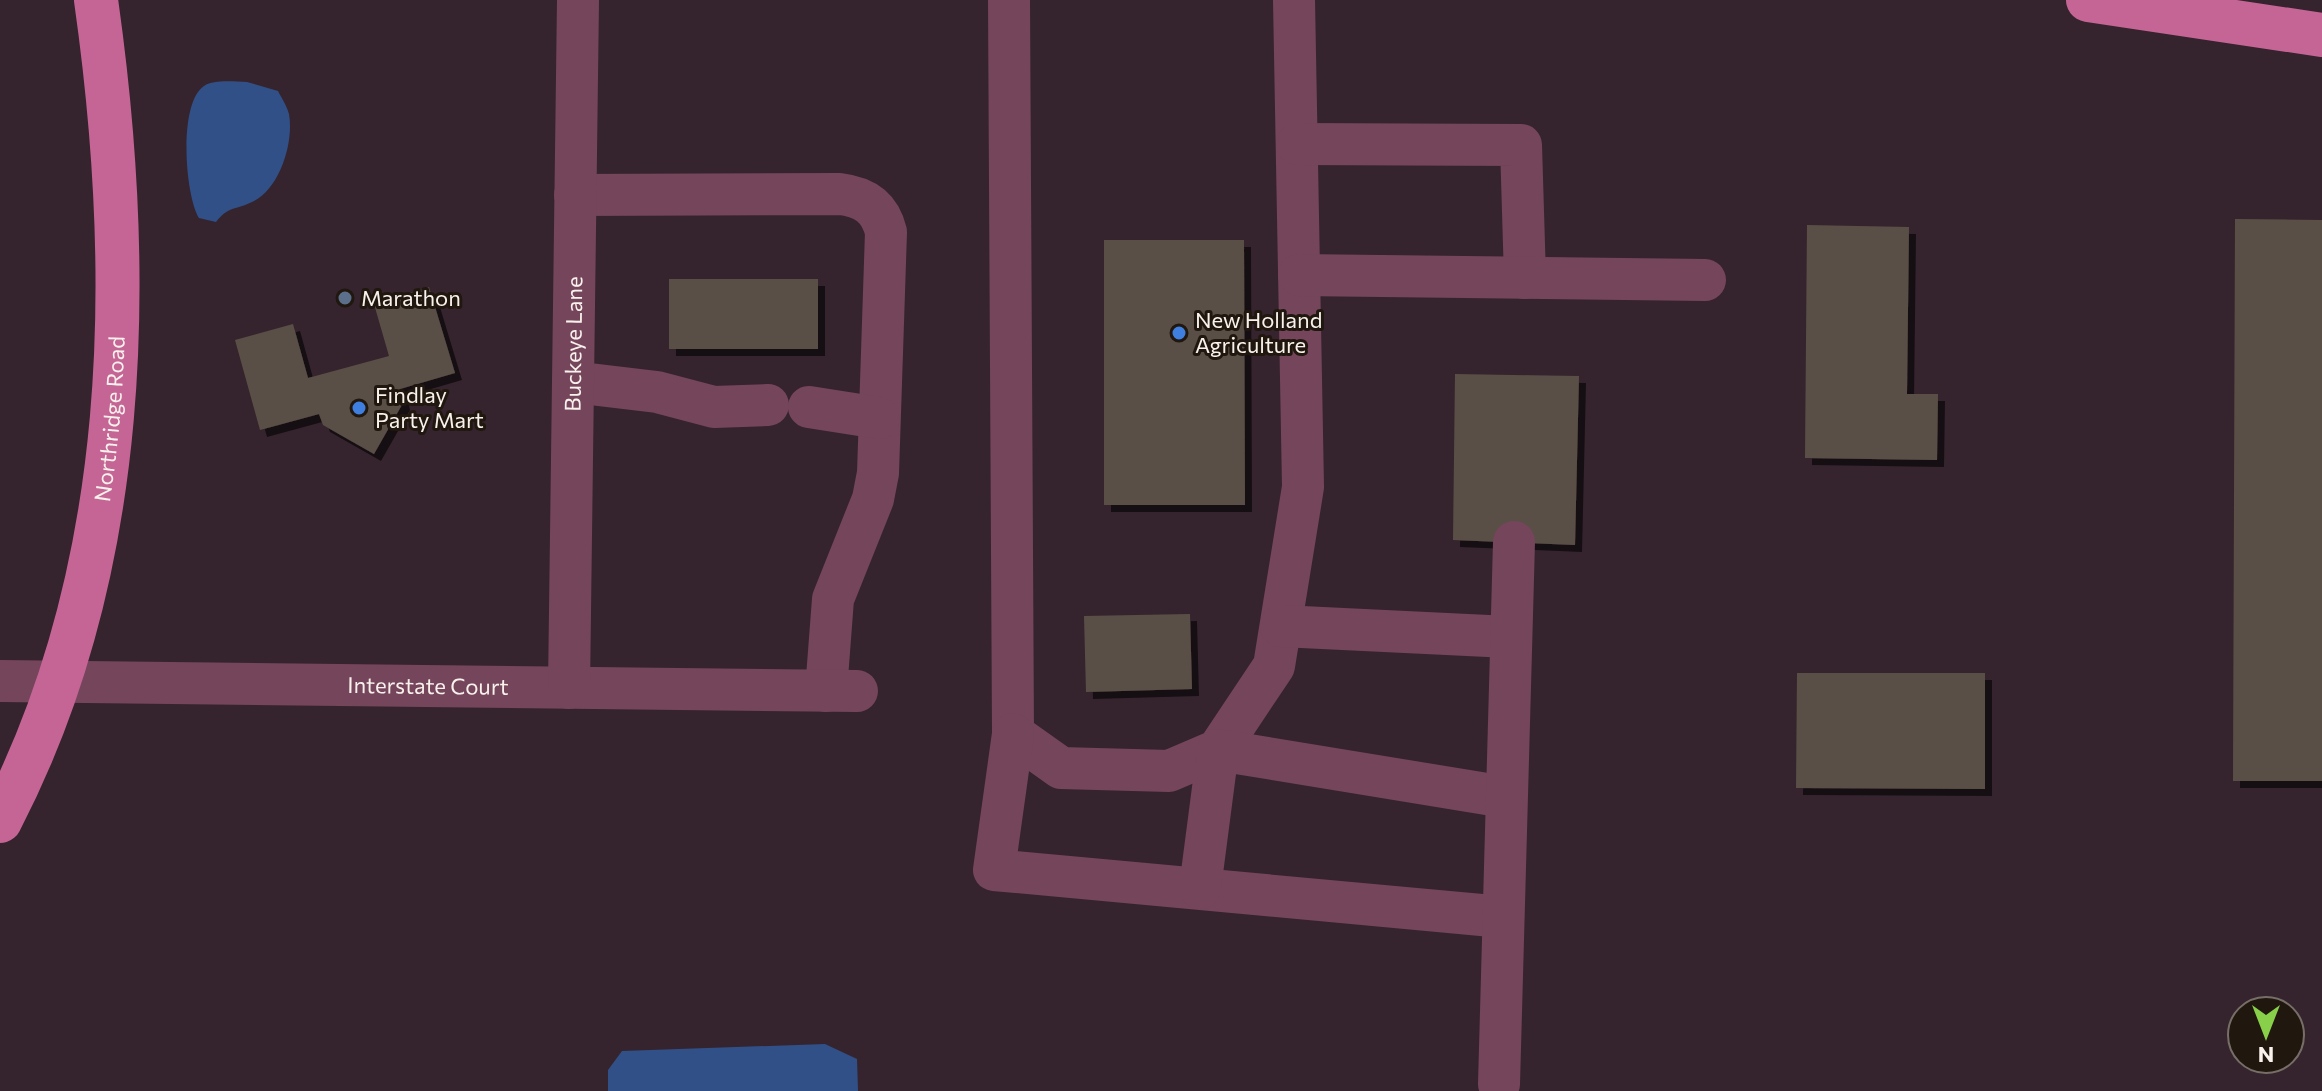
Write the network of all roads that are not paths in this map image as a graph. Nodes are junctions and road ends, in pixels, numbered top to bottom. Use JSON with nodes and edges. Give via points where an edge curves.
{"nodes":[{"id":1,"x":96,"y":0,"type":"edge"},
{"id":2,"x":578,"y":0,"type":"edge"},
{"id":3,"x":1009,"y":0,"type":"edge"},
{"id":4,"x":1294,"y":0,"type":"edge"},
{"id":5,"x":2088,"y":0,"type":"edge"},
{"id":6,"x":2252,"y":12,"type":"edge"},
{"id":7,"x":2322,"y":35,"type":"edge"},
{"id":8,"x":1297,"y":144,"type":"junction"},
{"id":9,"x":575,"y":195,"type":"junction"},
{"id":10,"x":1299,"y":275,"type":"junction"},
{"id":11,"x":1525,"y":278,"type":"junction"},
{"id":12,"x":1705,"y":280,"type":"dead end"},
{"id":13,"x":573,"y":382,"type":"junction"},
{"id":14,"x":768,"y":405,"type":"dead end"},
{"id":15,"x":809,"y":407,"type":"dead end"},
{"id":16,"x":879,"y":418,"type":"junction"},
{"id":17,"x":1514,"y":542,"type":"dead end"},
{"id":18,"x":1281,"y":626,"type":"junction"},
{"id":19,"x":1509,"y":637,"type":"junction"},
{"id":20,"x":0,"y":681,"type":"edge"},
{"id":21,"x":57,"y":682,"type":"junction"},
{"id":22,"x":569,"y":688,"type":"junction"},
{"id":23,"x":1013,"y":734,"type":"junction"},
{"id":24,"x":1218,"y":750,"type":"junction"},
{"id":25,"x":1505,"y":797,"type":"junction"},
{"id":26,"x":0,"y":821,"type":"edge"},
{"id":27,"x":1200,"y":888,"type":"junction"},
{"id":28,"x":1503,"y":917,"type":"junction"},
{"id":29,"x":1499,"y":1084,"type":"dead end"}],
"edges":[{"from":1,"to":21,"type":"main road","name":"Northridge Road","via":[[110,98],[117,326],[113,421],[89,575]]},
{"from":2,"to":9,"type":"street","name":"Buckeye Lane"},
{"from":3,"to":23,"type":"street"},
{"from":4,"to":8,"type":"street"},
{"from":5,"to":6,"type":"main road"},
{"from":6,"to":7,"type":"main road"},
{"from":8,"to":10,"type":"street"},
{"from":8,"to":11,"type":"street","via":[[1521,145]]},
{"from":9,"to":13,"type":"street","name":"Buckeye Lane"},
{"from":9,"to":16,"type":"street","via":[[861,197],[882,216],[886,232]]},
{"from":10,"to":11,"type":"street"},
{"from":10,"to":18,"type":"street","via":[[1303,487]]},
{"from":11,"to":12,"type":"street"},
{"from":13,"to":14,"type":"street","via":[[657,392],[714,407]]},
{"from":13,"to":22,"type":"street","name":"Buckeye Lane"},
{"from":15,"to":16,"type":"street"},
{"from":16,"to":22,"type":"street","name":"Interstate Court","via":[[873,499],[833,599],[841,691]]},
{"from":17,"to":19,"type":"street"},
{"from":18,"to":19,"type":"street"},
{"from":18,"to":24,"type":"street","via":[[1274,666]]},
{"from":19,"to":25,"type":"street"},
{"from":20,"to":21,"type":"street","name":"Interstate Court"},
{"from":21,"to":22,"type":"street","name":"Interstate Court"},
{"from":21,"to":26,"type":"main road","name":"Northridge Road"},
{"from":23,"to":24,"type":"street","via":[[1061,768],[1169,771]]},
{"from":23,"to":27,"type":"street","via":[[994,870]]},
{"from":24,"to":25,"type":"street"},
{"from":24,"to":27,"type":"street"},
{"from":25,"to":28,"type":"street"},
{"from":27,"to":28,"type":"street"},
{"from":28,"to":29,"type":"street"}]}
